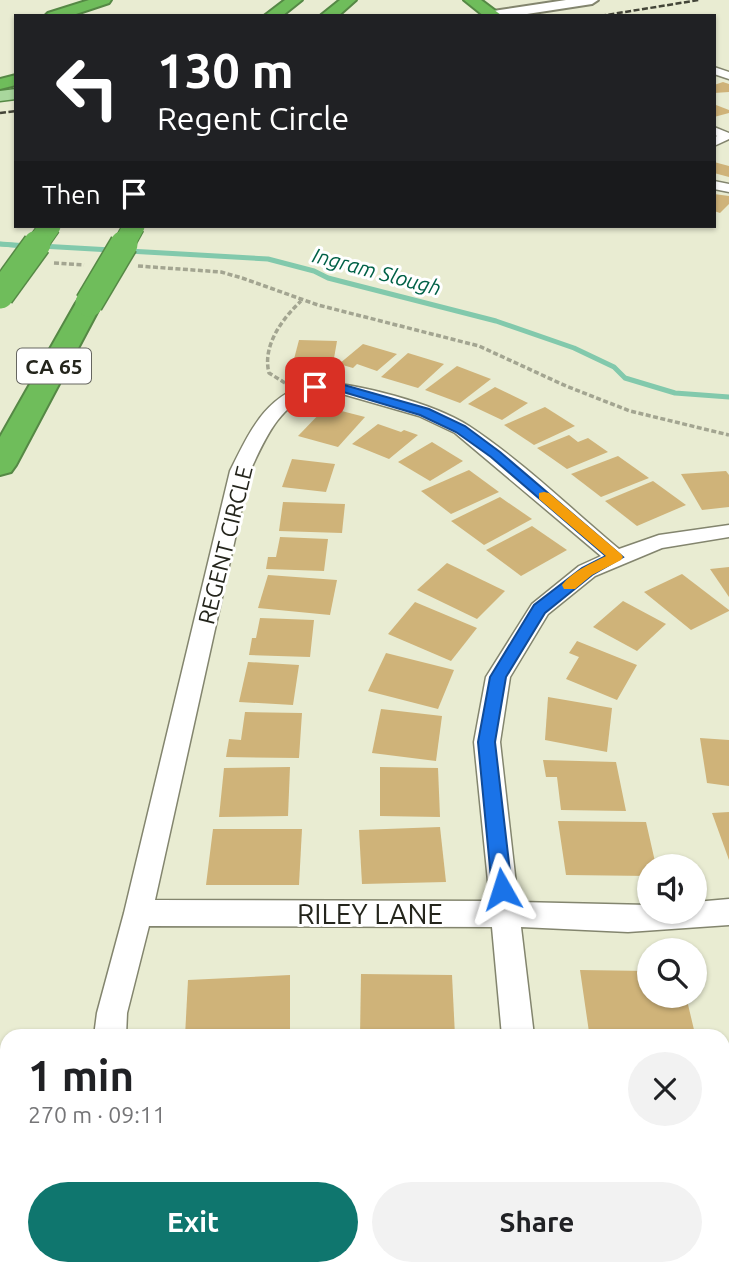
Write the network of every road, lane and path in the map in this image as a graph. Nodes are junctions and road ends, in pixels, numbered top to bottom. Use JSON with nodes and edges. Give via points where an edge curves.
{"nodes":[{"id":1,"x":104,"y":0,"type":"edge"},
{"id":2,"x":295,"y":0,"type":"edge"},
{"id":3,"x":349,"y":0,"type":"edge"},
{"id":4,"x":471,"y":0,"type":"edge"},
{"id":5,"x":592,"y":0,"type":"edge"},
{"id":6,"x":59,"y":14,"type":"edge"},
{"id":7,"x":275,"y":14,"type":"edge"},
{"id":8,"x":331,"y":14,"type":"edge"},
{"id":9,"x":490,"y":14,"type":"edge"},
{"id":10,"x":498,"y":14,"type":"edge"},
{"id":11,"x":716,"y":131,"type":"edge"},
{"id":12,"x":716,"y":141,"type":"edge"},
{"id":13,"x":49,"y":228,"type":"edge"},
{"id":14,"x":133,"y":228,"type":"edge"},
{"id":15,"x":52,"y":263,"type":"dead end"},
{"id":16,"x":91,"y":265,"type":"dead end"},
{"id":17,"x":130,"y":266,"type":"dead end"},
{"id":18,"x":0,"y":295,"type":"edge"},
{"id":19,"x":302,"y":301,"type":"junction"},
{"id":20,"x":294,"y":394,"type":"junction"},
{"id":21,"x":20,"y":428,"type":"junction"},
{"id":22,"x":729,"y":435,"type":"edge"},
{"id":23,"x":0,"y":465,"type":"edge"},
{"id":24,"x":0,"y":490,"type":"edge"},
{"id":25,"x":729,"y":531,"type":"edge"},
{"id":26,"x":616,"y":557,"type":"junction"},
{"id":27,"x":729,"y":912,"type":"edge"},
{"id":28,"x":138,"y":913,"type":"junction"},
{"id":29,"x":505,"y":914,"type":"junction"},
{"id":30,"x":111,"y":1029,"type":"edge"},
{"id":31,"x":517,"y":1029,"type":"edge"}],
"edges":[{"from":1,"to":6,"type":"highway"},
{"from":2,"to":7,"type":"highway"},
{"from":3,"to":8,"type":"highway"},
{"from":4,"to":9,"type":"highway"},
{"from":5,"to":10,"type":"main road"},
{"from":11,"to":12,"type":"street","via":[[727,136]]},
{"from":13,"to":18,"type":"highway","bridge":true},
{"from":14,"to":21,"type":"highway","number":"CA 65","bridge":true},
{"from":15,"to":16,"type":"path"},
{"from":17,"to":19,"type":"path","via":[[221,272]]},
{"from":19,"to":20,"type":"path","via":[[283,318],[267,360],[269,373]]},
{"from":19,"to":22,"type":"path","via":[[479,346],[630,411]]},
{"from":20,"to":26,"type":"street","via":[[315,387],[340,388],[425,412],[461,429]]},
{"from":20,"to":28,"type":"street","name":"REGENT CIRCLE","via":[[259,432],[240,471]]},
{"from":21,"to":23,"type":"highway","number":"CA 65"},
{"from":21,"to":24,"type":"highway"},
{"from":25,"to":26,"type":"street","via":[[659,542]]},
{"from":26,"to":29,"type":"street","via":[[587,571],[540,609],[498,677],[487,742]]},
{"from":27,"to":29,"type":"street","name":"RILEY LANE","via":[[628,919]]},
{"from":28,"to":29,"type":"street","name":"RILEY LANE"},
{"from":28,"to":30,"type":"street","name":"REGENT CIRCLE"},
{"from":29,"to":31,"type":"street"}]}
